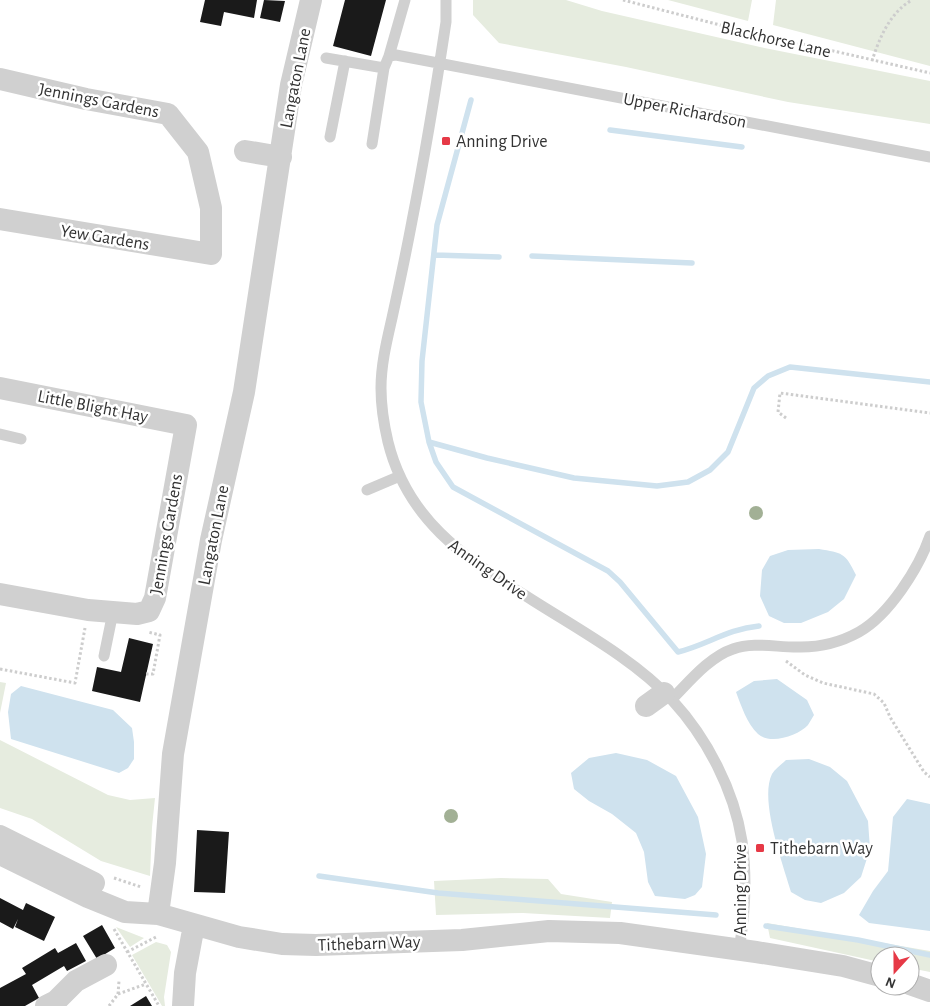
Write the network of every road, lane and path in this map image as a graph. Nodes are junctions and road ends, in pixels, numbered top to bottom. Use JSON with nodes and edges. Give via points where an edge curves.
{"nodes":[{"id":1,"x":311,"y":0,"type":"edge"},
{"id":2,"x":405,"y":0,"type":"edge"},
{"id":3,"x":446,"y":0,"type":"edge"},
{"id":4,"x":623,"y":0,"type":"edge"},
{"id":5,"x":912,"y":0,"type":"edge"},
{"id":6,"x":389,"y":56,"type":"junction"},
{"id":7,"x":326,"y":58,"type":"dead end"},
{"id":8,"x":872,"y":61,"type":"junction"},
{"id":9,"x":345,"y":62,"type":"junction"},
{"id":10,"x":440,"y":64,"type":"junction"},
{"id":11,"x":384,"y":68,"type":"junction"},
{"id":12,"x":930,"y":73,"type":"edge"},
{"id":13,"x":0,"y":79,"type":"edge"},
{"id":14,"x":330,"y":137,"type":"dead end"},
{"id":15,"x":372,"y":144,"type":"dead end"},
{"id":16,"x":245,"y":151,"type":"dead end"},
{"id":17,"x":281,"y":157,"type":"junction"},
{"id":18,"x":930,"y":157,"type":"edge"},
{"id":19,"x":0,"y":219,"type":"edge"},
{"id":20,"x":211,"y":254,"type":"joint"},
{"id":21,"x":0,"y":388,"type":"edge"},
{"id":22,"x":930,"y":413,"type":"edge"},
{"id":23,"x":786,"y":418,"type":"dead end"},
{"id":24,"x":186,"y":425,"type":"joint"},
{"id":25,"x":0,"y":434,"type":"edge"},
{"id":26,"x":21,"y":439,"type":"dead end"},
{"id":27,"x":400,"y":476,"type":"junction"},
{"id":28,"x":367,"y":490,"type":"dead end"},
{"id":29,"x":930,"y":536,"type":"edge"},
{"id":30,"x":0,"y":594,"type":"edge"},
{"id":31,"x":88,"y":610,"type":"junction"},
{"id":32,"x":113,"y":612,"type":"junction"},
{"id":33,"x":143,"y":631,"type":"dead end"},
{"id":34,"x":771,"y":646,"type":"junction"},
{"id":35,"x":104,"y":656,"type":"dead end"},
{"id":36,"x":0,"y":669,"type":"edge"},
{"id":37,"x":146,"y":674,"type":"dead end"},
{"id":38,"x":668,"y":696,"type":"junction"},
{"id":39,"x":646,"y":706,"type":"dead end"},
{"id":40,"x":930,"y":777,"type":"edge"},
{"id":41,"x":0,"y":836,"type":"edge"},
{"id":42,"x":0,"y":854,"type":"edge"},
{"id":43,"x":106,"y":876,"type":"dead end"},
{"id":44,"x":160,"y":914,"type":"junction"},
{"id":45,"x":110,"y":923,"type":"dead end"},
{"id":46,"x":194,"y":925,"type":"junction"},
{"id":47,"x":739,"y":950,"type":"junction"},
{"id":48,"x":127,"y":952,"type":"junction"},
{"id":49,"x":106,"y":965,"type":"dead end"},
{"id":50,"x":870,"y":973,"type":"edge"},
{"id":51,"x":146,"y":984,"type":"junction"},
{"id":52,"x":118,"y":994,"type":"dead end"},
{"id":53,"x":46,"y":1006,"type":"edge"},
{"id":54,"x":159,"y":1006,"type":"edge"},
{"id":55,"x":183,"y":1006,"type":"edge"}],
"edges":[{"from":1,"to":17,"type":"street","name":"Langaton Lane","via":[[291,85]]},
{"from":2,"to":6,"type":"lane"},
{"from":3,"to":10,"type":"lane","name":"Anning Drive"},
{"from":4,"to":8,"type":"path","name":"Blackhorse Lane"},
{"from":5,"to":8,"type":"path","via":[[891,20]]},
{"from":6,"to":10,"type":"lane","name":"Upper Richardson"},
{"from":6,"to":11,"type":"lane"},
{"from":7,"to":9,"type":"lane"},
{"from":8,"to":12,"type":"path","name":"Blackhorse Lane"},
{"from":9,"to":11,"type":"lane"},
{"from":9,"to":14,"type":"lane"},
{"from":10,"to":18,"type":"lane","name":"Upper Richardson"},
{"from":10,"to":27,"type":"lane","name":"Anning Drive","via":[[381,387],[388,444]]},
{"from":11,"to":15,"type":"lane"},
{"from":13,"to":20,"type":"street","name":"Jennings Gardens","via":[[168,114],[198,152],[211,208]]},
{"from":16,"to":17,"type":"street"},
{"from":17,"to":44,"type":"street","name":"Langaton Lane","via":[[244,392],[211,540],[174,754]]},
{"from":19,"to":20,"type":"street","name":"Yew Gardens"},
{"from":21,"to":24,"type":"street","name":"Little Blight Hay"},
{"from":22,"to":23,"type":"path","via":[[780,393],[778,412]]},
{"from":24,"to":32,"type":"street","name":"Jennings Gardens","via":[[155,598],[149,611],[137,614]]},
{"from":25,"to":26,"type":"lane"},
{"from":27,"to":28,"type":"lane"},
{"from":27,"to":38,"type":"lane","name":"Anning Drive","via":[[417,507],[441,536],[466,557],[621,657]]},
{"from":29,"to":34,"type":"lane","via":[[906,584],[861,630],[833,643],[811,647]]},
{"from":30,"to":31,"type":"street","name":"Jennings Gardens"},
{"from":31,"to":32,"type":"street","name":"Jennings Gardens"},
{"from":31,"to":36,"type":"path","via":[[75,684]]},
{"from":32,"to":35,"type":"lane"},
{"from":33,"to":37,"type":"path","via":[[160,635],[153,674]]},
{"from":34,"to":38,"type":"lane","via":[[734,648]]},
{"from":34,"to":40,"type":"path","via":[[805,675],[823,683],[874,694],[884,703]]},
{"from":38,"to":39,"type":"street"},
{"from":38,"to":47,"type":"lane","name":"Anning Drive","via":[[698,731],[732,803],[742,840],[744,882]]},
{"from":41,"to":44,"type":"street","name":"Tithebarn Way"},
{"from":42,"to":44,"type":"street","name":"Tithebarn Way","via":[[125,912]]},
{"from":43,"to":44,"type":"path"},
{"from":44,"to":46,"type":"street","name":"Tithebarn Way"},
{"from":44,"to":48,"type":"path"},
{"from":45,"to":48,"type":"path"},
{"from":46,"to":47,"type":"street","name":"Tithebarn Way","via":[[282,944],[462,940],[549,931],[620,933]]},
{"from":46,"to":55,"type":"street","via":[[184,980]]},
{"from":47,"to":50,"type":"street","name":"Tithebarn Way","via":[[844,966]]},
{"from":48,"to":51,"type":"path"},
{"from":49,"to":53,"type":"street","via":[[76,981]]},
{"from":51,"to":52,"type":"path"},
{"from":51,"to":54,"type":"path"}]}
